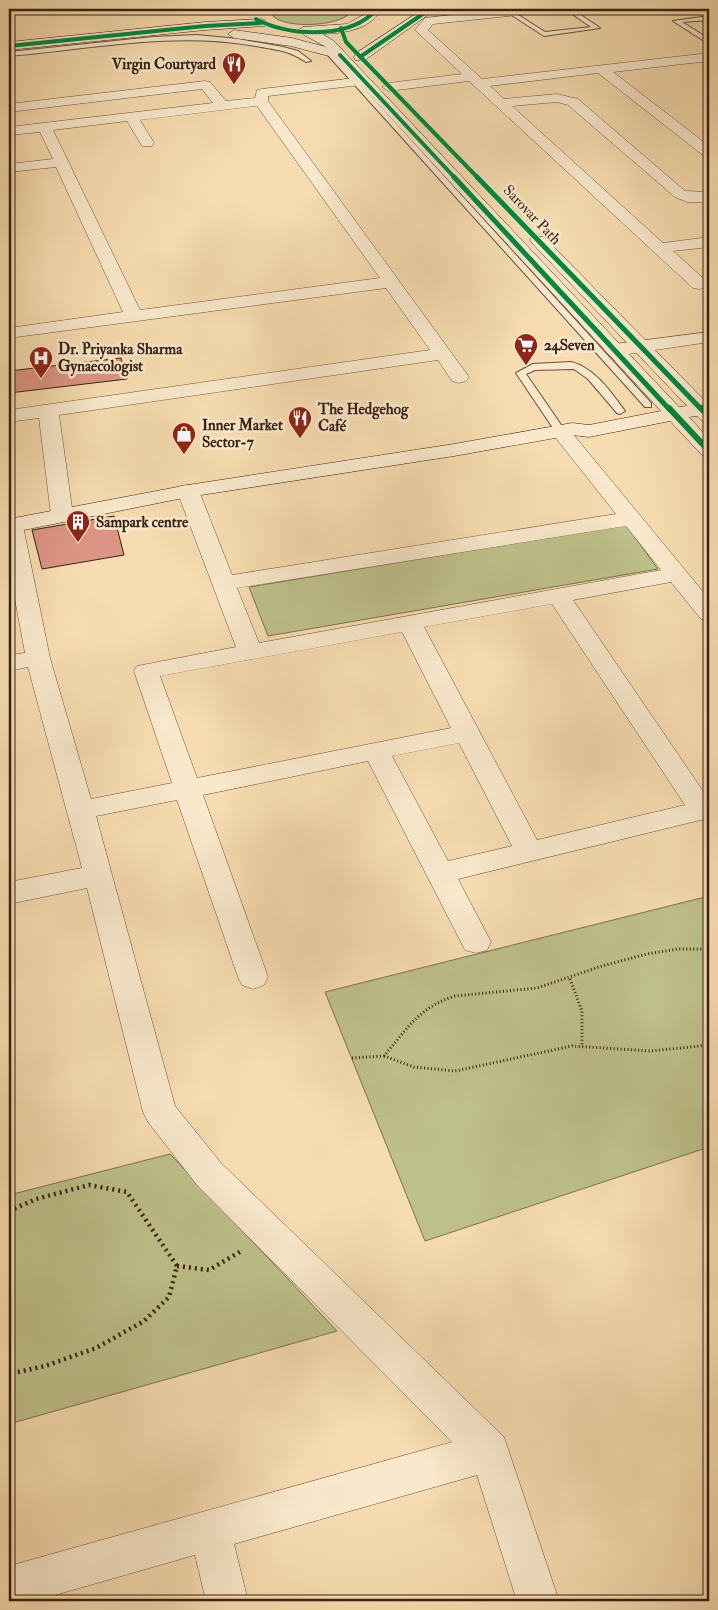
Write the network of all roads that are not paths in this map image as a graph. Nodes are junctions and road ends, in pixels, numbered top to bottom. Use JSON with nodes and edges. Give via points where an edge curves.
{"nodes":[{"id":1,"x":465,"y":9,"type":"edge"},
{"id":2,"x":537,"y":9,"type":"edge"},
{"id":3,"x":568,"y":9,"type":"edge"},
{"id":4,"x":254,"y":11,"type":"edge"},
{"id":5,"x":374,"y":11,"type":"edge"},
{"id":6,"x":426,"y":11,"type":"edge"},
{"id":7,"x":510,"y":12,"type":"junction"},
{"id":8,"x":709,"y":18,"type":"edge"},
{"id":9,"x":261,"y":23,"type":"junction"},
{"id":10,"x":178,"y":26,"type":"junction"},
{"id":11,"x":341,"y":28,"type":"junction"},
{"id":12,"x":307,"y":31,"type":"junction"},
{"id":13,"x":9,"y":34,"type":"edge"},
{"id":14,"x":112,"y":39,"type":"junction"},
{"id":15,"x":9,"y":42,"type":"edge"},
{"id":16,"x":709,"y":42,"type":"edge"},
{"id":17,"x":9,"y":46,"type":"edge"},
{"id":18,"x":50,"y":46,"type":"junction"},
{"id":19,"x":333,"y":53,"type":"junction"},
{"id":20,"x":9,"y":54,"type":"edge"},
{"id":21,"x":360,"y":57,"type":"junction"},
{"id":22,"x":709,"y":57,"type":"edge"},
{"id":23,"x":308,"y":61,"type":"dead end"},
{"id":24,"x":601,"y":69,"type":"junction"},
{"id":25,"x":355,"y":78,"type":"junction"},
{"id":26,"x":476,"y":80,"type":"junction"},
{"id":27,"x":389,"y":87,"type":"junction"},
{"id":28,"x":87,"y":99,"type":"junction"},
{"id":29,"x":261,"y":101,"type":"junction"},
{"id":30,"x":501,"y":103,"type":"junction"},
{"id":31,"x":222,"y":106,"type":"junction"},
{"id":32,"x":9,"y":108,"type":"edge"},
{"id":33,"x":130,"y":117,"type":"junction"},
{"id":34,"x":106,"y":120,"type":"junction"},
{"id":35,"x":46,"y":127,"type":"junction"},
{"id":36,"x":9,"y":131,"type":"edge"},
{"id":37,"x":147,"y":143,"type":"dead end"},
{"id":38,"x":709,"y":153,"type":"edge"},
{"id":39,"x":62,"y":162,"type":"junction"},
{"id":40,"x":9,"y":168,"type":"edge"},
{"id":41,"x":709,"y":197,"type":"edge"},
{"id":42,"x":709,"y":242,"type":"edge"},
{"id":43,"x":659,"y":248,"type":"junction"},
{"id":44,"x":391,"y":282,"type":"junction"},
{"id":45,"x":709,"y":282,"type":"edge"},
{"id":46,"x":134,"y":316,"type":"junction"},
{"id":47,"x":9,"y":333,"type":"edge"},
{"id":48,"x":709,"y":337,"type":"edge"},
{"id":49,"x":641,"y":347,"type":"junction"},
{"id":50,"x":615,"y":350,"type":"junction"},
{"id":51,"x":443,"y":354,"type":"junction"},
{"id":52,"x":459,"y":377,"type":"dead end"},
{"id":53,"x":662,"y":407,"type":"junction"},
{"id":54,"x":701,"y":408,"type":"edge"},
{"id":55,"x":48,"y":410,"type":"junction"},
{"id":56,"x":620,"y":411,"type":"junction"},
{"id":57,"x":9,"y":416,"type":"edge"},
{"id":58,"x":567,"y":430,"type":"junction"},
{"id":59,"x":709,"y":451,"type":"edge"},
{"id":60,"x":188,"y":491,"type":"junction"},
{"id":61,"x":62,"y":516,"type":"junction"},
{"id":62,"x":632,"y":518,"type":"junction"},
{"id":63,"x":10,"y":526,"type":"edge"},
{"id":64,"x":677,"y":574,"type":"junction"},
{"id":65,"x":224,"y":583,"type":"junction"},
{"id":66,"x":558,"y":595,"type":"junction"},
{"id":67,"x":709,"y":614,"type":"edge"},
{"id":68,"x":408,"y":622,"type":"junction"},
{"id":69,"x":250,"y":651,"type":"junction"},
{"id":70,"x":24,"y":660,"type":"edge"},
{"id":71,"x":466,"y":733,"type":"junction"},
{"id":72,"x":376,"y":751,"type":"junction"},
{"id":73,"x":187,"y":789,"type":"junction"},
{"id":74,"x":706,"y":809,"type":"edge"},
{"id":75,"x":81,"y":810,"type":"junction"},
{"id":76,"x":529,"y":852,"type":"junction"},
{"id":77,"x":440,"y":873,"type":"junction"},
{"id":78,"x":98,"y":875,"type":"junction"},
{"id":79,"x":9,"y":893,"type":"edge"},
{"id":80,"x":476,"y":942,"type":"dead end"},
{"id":81,"x":253,"y":977,"type":"dead end"},
{"id":82,"x":490,"y":1451,"type":"junction"},
{"id":83,"x":210,"y":1530,"type":"junction"},
{"id":84,"x":9,"y":1586,"type":"edge"},
{"id":85,"x":226,"y":1601,"type":"edge"},
{"id":86,"x":538,"y":1601,"type":"edge"}],
"edges":[{"from":1,"to":6,"type":"street"},
{"from":2,"to":7,"type":"street"},
{"from":3,"to":7,"type":"lane","via":[[598,28],[544,34]]},
{"from":4,"to":9,"type":"street","via":[[253,16]]},
{"from":4,"to":10,"type":"street"},
{"from":5,"to":11,"type":"street","via":[[361,23]]},
{"from":6,"to":21,"type":"street"},
{"from":7,"to":26,"type":"street","via":[[429,22],[421,30]]},
{"from":8,"to":16,"type":"lane","via":[[676,21]]},
{"from":9,"to":10,"type":"street"},
{"from":9,"to":12,"type":"street"},
{"from":10,"to":13,"type":"street","via":[[200,15]]},
{"from":10,"to":14,"type":"street"},
{"from":10,"to":15,"type":"street"},
{"from":10,"to":19,"type":"street","via":[[292,42]]},
{"from":11,"to":12,"type":"street"},
{"from":11,"to":21,"type":"street","name":"Sarovar Path","via":[[346,42]]},
{"from":12,"to":19,"type":"street","name":"Sarovar Path","via":[[330,44]]},
{"from":14,"to":18,"type":"street"},
{"from":14,"to":23,"type":"lane","via":[[215,38],[296,52]]},
{"from":17,"to":18,"type":"street"},
{"from":18,"to":20,"type":"lane"},
{"from":19,"to":25,"type":"street","name":"Sarovar Path"},
{"from":21,"to":27,"type":"street","name":"Sarovar Path"},
{"from":22,"to":24,"type":"street"},
{"from":24,"to":26,"type":"street"},
{"from":24,"to":38,"type":"street"},
{"from":25,"to":29,"type":"street","via":[[262,93]]},
{"from":25,"to":50,"type":"street","name":"Sarovar Path"},
{"from":25,"to":53,"type":"lane"},
{"from":26,"to":27,"type":"street"},
{"from":26,"to":30,"type":"street"},
{"from":27,"to":49,"type":"street","name":"Sarovar Path"},
{"from":28,"to":31,"type":"street","via":[[205,85]]},
{"from":28,"to":32,"type":"street"},
{"from":28,"to":34,"type":"street"},
{"from":29,"to":31,"type":"street"},
{"from":29,"to":44,"type":"street"},
{"from":30,"to":41,"type":"street","via":[[557,98],[573,102],[680,194],[687,198]]},
{"from":30,"to":43,"type":"street"},
{"from":31,"to":33,"type":"street"},
{"from":33,"to":34,"type":"street"},
{"from":33,"to":37,"type":"street"},
{"from":34,"to":35,"type":"street"},
{"from":35,"to":36,"type":"street"},
{"from":35,"to":39,"type":"street"},
{"from":39,"to":40,"type":"street"},
{"from":39,"to":46,"type":"street"},
{"from":42,"to":43,"type":"street"},
{"from":43,"to":45,"type":"street","via":[[698,284]]},
{"from":44,"to":46,"type":"street"},
{"from":44,"to":51,"type":"street"},
{"from":46,"to":47,"type":"street"},
{"from":48,"to":49,"type":"street"},
{"from":49,"to":50,"type":"street"},
{"from":49,"to":54,"type":"street","name":"Sarovar Path"},
{"from":50,"to":53,"type":"street","name":"Sarovar Path"},
{"from":51,"to":52,"type":"street"},
{"from":51,"to":55,"type":"street"},
{"from":53,"to":54,"type":"street"},
{"from":53,"to":56,"type":"street"},
{"from":53,"to":58,"type":"street","via":[[589,431]]},
{"from":53,"to":59,"type":"street","name":"Sarovar Path"},
{"from":55,"to":57,"type":"street"},
{"from":55,"to":61,"type":"street"},
{"from":56,"to":58,"type":"street","via":[[582,420]]},
{"from":56,"to":58,"type":"lane","via":[[577,366],[528,368],[521,373]]},
{"from":58,"to":60,"type":"street"},
{"from":58,"to":62,"type":"street"},
{"from":60,"to":61,"type":"street"},
{"from":60,"to":65,"type":"street"},
{"from":61,"to":63,"type":"street"},
{"from":62,"to":64,"type":"street"},
{"from":62,"to":65,"type":"street"},
{"from":63,"to":70,"type":"street"},
{"from":64,"to":66,"type":"street"},
{"from":64,"to":67,"type":"street"},
{"from":65,"to":69,"type":"street"},
{"from":66,"to":68,"type":"street"},
{"from":66,"to":74,"type":"street"},
{"from":68,"to":69,"type":"street"},
{"from":68,"to":71,"type":"street"},
{"from":69,"to":73,"type":"street","via":[[146,671]]},
{"from":70,"to":75,"type":"street"},
{"from":71,"to":72,"type":"street"},
{"from":71,"to":76,"type":"street"},
{"from":72,"to":73,"type":"street"},
{"from":72,"to":77,"type":"street"},
{"from":73,"to":75,"type":"street"},
{"from":73,"to":81,"type":"street"},
{"from":74,"to":76,"type":"street"},
{"from":75,"to":78,"type":"street"},
{"from":76,"to":77,"type":"street"},
{"from":77,"to":80,"type":"street"},
{"from":78,"to":79,"type":"street"},
{"from":78,"to":82,"type":"street","via":[[160,1112],[209,1174]]},
{"from":82,"to":83,"type":"street"},
{"from":82,"to":86,"type":"street"},
{"from":83,"to":84,"type":"street"},
{"from":83,"to":85,"type":"street"}]}
